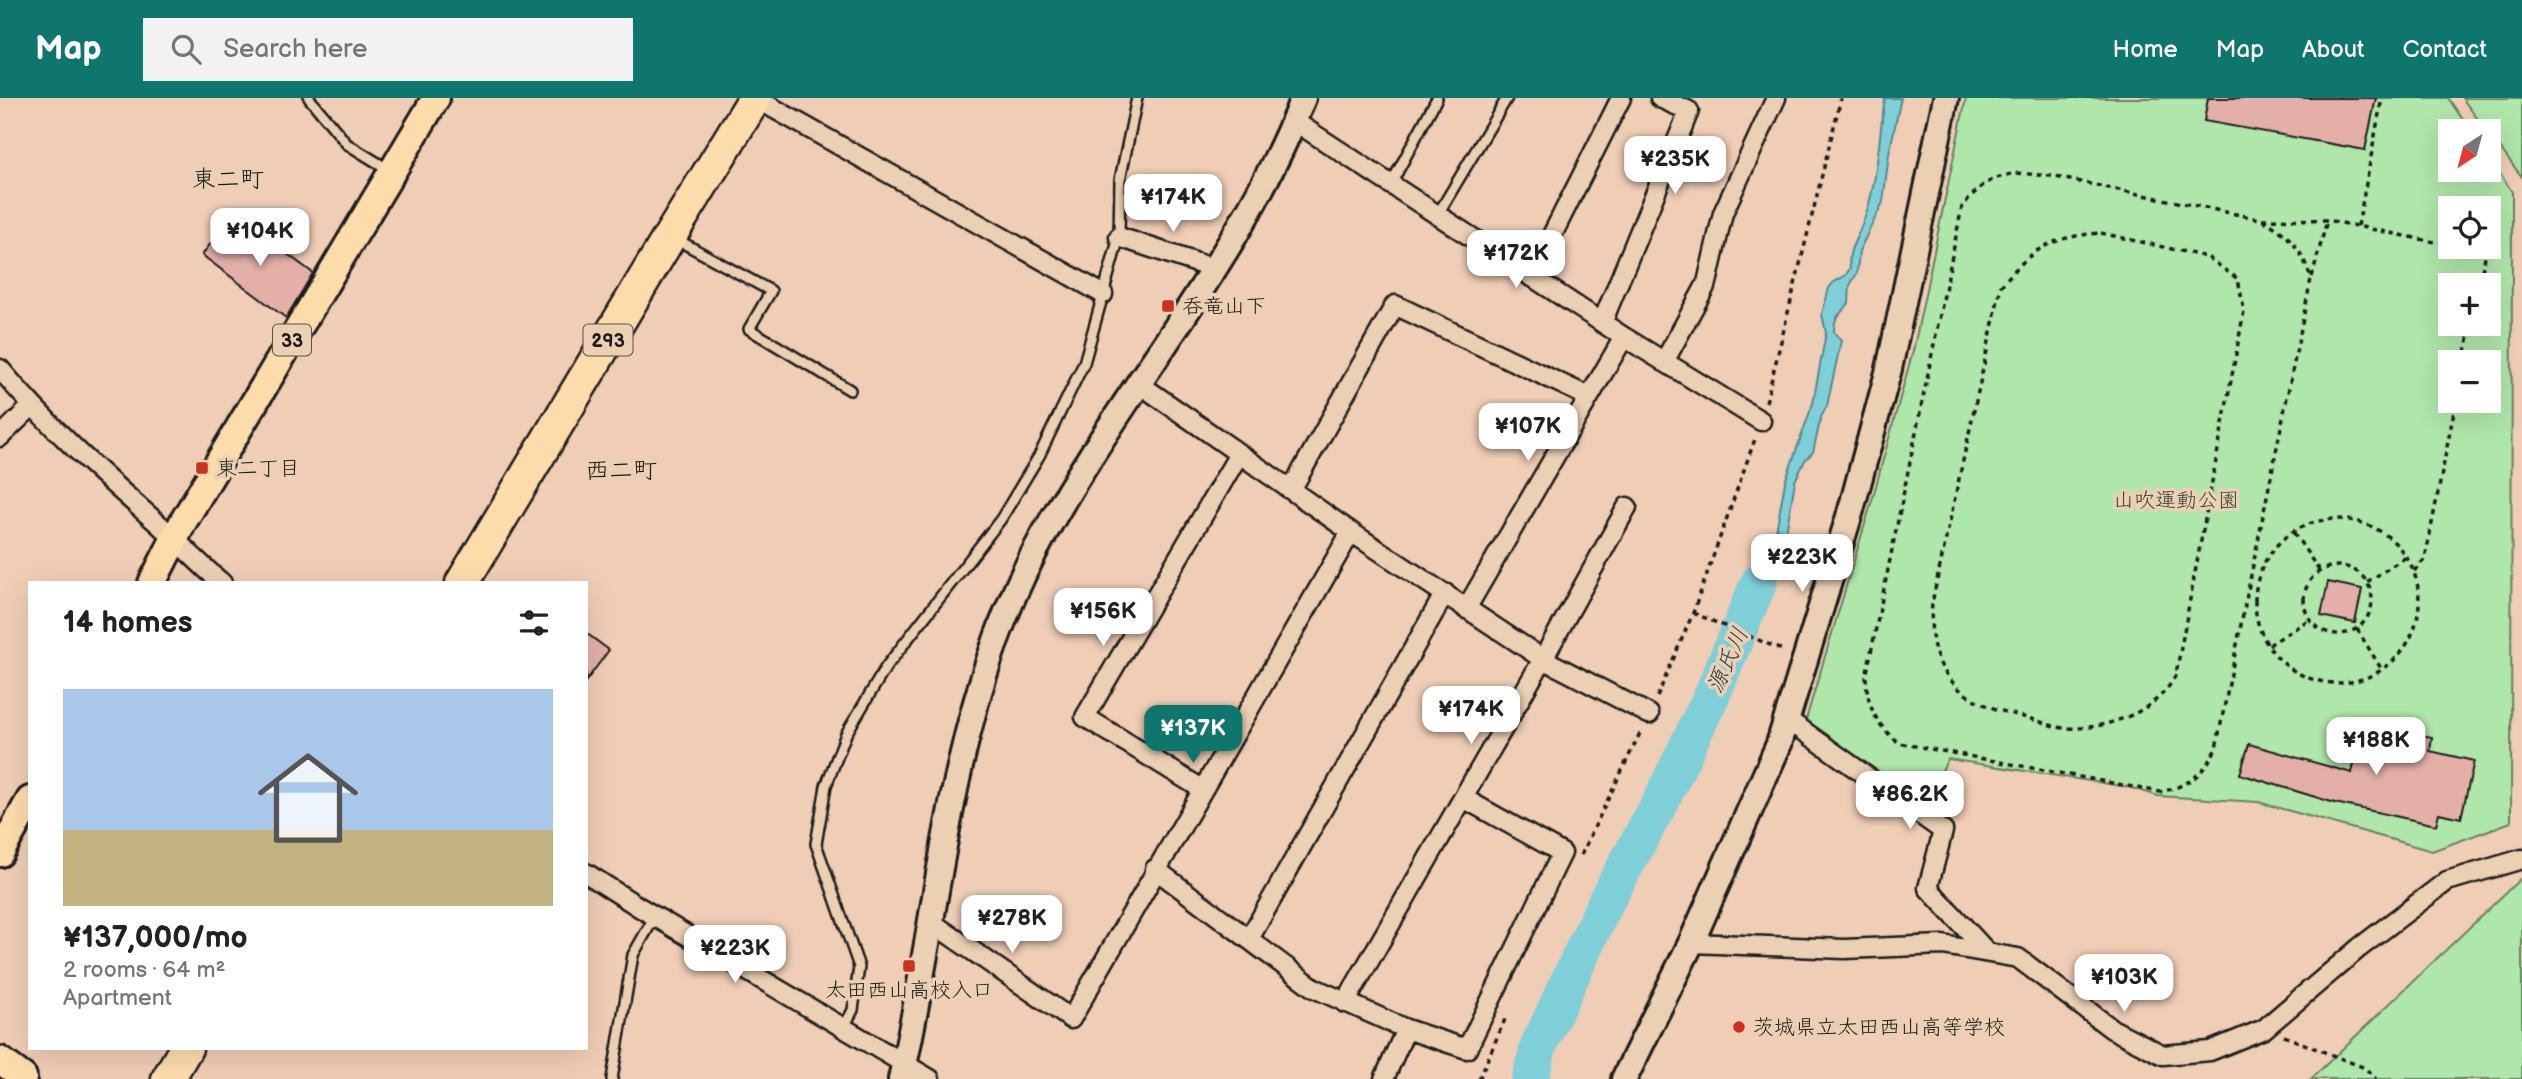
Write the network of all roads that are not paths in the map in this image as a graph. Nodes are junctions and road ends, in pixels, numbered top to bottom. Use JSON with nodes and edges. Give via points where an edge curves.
{"nodes":[{"id":1,"x":309,"y":98,"type":"edge"},
{"id":2,"x":436,"y":98,"type":"edge"},
{"id":3,"x":1137,"y":98,"type":"edge"},
{"id":4,"x":1303,"y":98,"type":"edge"},
{"id":5,"x":1437,"y":98,"type":"edge"},
{"id":6,"x":1507,"y":98,"type":"edge"},
{"id":7,"x":1621,"y":98,"type":"edge"},
{"id":8,"x":1660,"y":98,"type":"edge"},
{"id":9,"x":1776,"y":98,"type":"edge"},
{"id":10,"x":1946,"y":98,"type":"edge"},
{"id":11,"x":753,"y":99,"type":"edge"},
{"id":12,"x":1294,"y":121,"type":"junction"},
{"id":13,"x":393,"y":172,"type":"junction"},
{"id":14,"x":1391,"y":184,"type":"junction"},
{"id":15,"x":1438,"y":215,"type":"junction"},
{"id":16,"x":670,"y":236,"type":"junction"},
{"id":17,"x":1119,"y":237,"type":"junction"},
{"id":18,"x":1215,"y":269,"type":"junction"},
{"id":19,"x":1531,"y":277,"type":"junction"},
{"id":20,"x":1103,"y":293,"type":"junction"},
{"id":21,"x":1602,"y":323,"type":"junction"},
{"id":22,"x":1624,"y":337,"type":"junction"},
{"id":23,"x":1664,"y":362,"type":"junction"},
{"id":24,"x":0,"y":369,"type":"edge"},
{"id":25,"x":1138,"y":383,"type":"junction"},
{"id":26,"x":850,"y":390,"type":"dead end"},
{"id":27,"x":1589,"y":397,"type":"junction"},
{"id":28,"x":32,"y":407,"type":"junction"},
{"id":29,"x":1761,"y":421,"type":"road end"},
{"id":30,"x":0,"y":437,"type":"edge"},
{"id":31,"x":1239,"y":454,"type":"junction"},
{"id":32,"x":1291,"y":490,"type":"junction"},
{"id":33,"x":1626,"y":507,"type":"dead end"},
{"id":34,"x":1351,"y":532,"type":"junction"},
{"id":35,"x":174,"y":541,"type":"junction"},
{"id":36,"x":153,"y":581,"type":"edge"},
{"id":37,"x":220,"y":581,"type":"edge"},
{"id":38,"x":463,"y":581,"type":"edge"},
{"id":39,"x":1446,"y":593,"type":"junction"},
{"id":40,"x":1466,"y":609,"type":"junction"},
{"id":41,"x":1543,"y":659,"type":"junction"},
{"id":42,"x":1649,"y":714,"type":"road end"},
{"id":43,"x":1787,"y":719,"type":"junction"},
{"id":44,"x":1202,"y":789,"type":"junction"},
{"id":45,"x":1463,"y":798,"type":"junction"},
{"id":46,"x":28,"y":804,"type":"edge"},
{"id":47,"x":0,"y":853,"type":"edge"},
{"id":48,"x":2522,"y":859,"type":"edge"},
{"id":49,"x":1155,"y":869,"type":"junction"},
{"id":50,"x":588,"y":874,"type":"edge"},
{"id":51,"x":655,"y":916,"type":"junction"},
{"id":52,"x":931,"y":922,"type":"junction"},
{"id":53,"x":1249,"y":939,"type":"junction"},
{"id":54,"x":1691,"y":943,"type":"junction"},
{"id":55,"x":1987,"y":953,"type":"junction"},
{"id":56,"x":1345,"y":1003,"type":"junction"},
{"id":57,"x":844,"y":1027,"type":"junction"},
{"id":58,"x":1406,"y":1029,"type":"junction"},
{"id":59,"x":185,"y":1050,"type":"edge"},
{"id":60,"x":0,"y":1060,"type":"edge"},
{"id":61,"x":903,"y":1071,"type":"edge"},
{"id":62,"x":24,"y":1078,"type":"edge"},
{"id":63,"x":168,"y":1079,"type":"edge"},
{"id":64,"x":611,"y":1079,"type":"edge"},
{"id":65,"x":930,"y":1079,"type":"edge"},
{"id":66,"x":1384,"y":1079,"type":"edge"},
{"id":67,"x":1624,"y":1079,"type":"edge"}],
"edges":[{"from":1,"to":13,"type":"lane","via":[[346,144]]},
{"from":2,"to":13,"type":"main road","number":"33"},
{"from":3,"to":17,"type":"lane","via":[[1120,180]]},
{"from":4,"to":12,"type":"street"},
{"from":5,"to":14,"type":"lane"},
{"from":6,"to":15,"type":"lane"},
{"from":7,"to":19,"type":"street"},
{"from":8,"to":21,"type":"street","via":[[1689,111]]},
{"from":9,"to":23,"type":"street","via":[[1723,213],[1707,283]]},
{"from":10,"to":43,"type":"street","via":[[1889,369]]},
{"from":11,"to":16,"type":"highway","number":"293"},
{"from":11,"to":20,"type":"street"},
{"from":12,"to":14,"type":"street"},
{"from":12,"to":18,"type":"street"},
{"from":13,"to":35,"type":"main road","number":"33"},
{"from":14,"to":15,"type":"street"},
{"from":15,"to":19,"type":"street"},
{"from":16,"to":26,"type":"lane","via":[[771,291],[749,329]]},
{"from":16,"to":38,"type":"highway","number":"293"},
{"from":17,"to":18,"type":"street"},
{"from":17,"to":20,"type":"lane"},
{"from":18,"to":25,"type":"street"},
{"from":19,"to":21,"type":"street"},
{"from":20,"to":57,"type":"lane","via":[[1084,363],[1039,456],[1000,519],[886,667],[846,734],[826,786],[816,844],[859,967],[853,1010]]},
{"from":21,"to":22,"type":"street"},
{"from":22,"to":23,"type":"street"},
{"from":22,"to":27,"type":"street"},
{"from":23,"to":29,"type":"street"},
{"from":24,"to":28,"type":"street"},
{"from":25,"to":31,"type":"street"},
{"from":25,"to":52,"type":"street","via":[[1034,552],[992,651],[967,739]]},
{"from":27,"to":32,"type":"street","via":[[1395,305]]},
{"from":27,"to":40,"type":"street"},
{"from":28,"to":30,"type":"street"},
{"from":28,"to":35,"type":"street"},
{"from":31,"to":32,"type":"street"},
{"from":31,"to":44,"type":"street","via":[[1085,716]]},
{"from":32,"to":34,"type":"street"},
{"from":33,"to":41,"type":"street"},
{"from":34,"to":39,"type":"street"},
{"from":34,"to":44,"type":"street"},
{"from":35,"to":36,"type":"main road","number":"33"},
{"from":35,"to":37,"type":"street"},
{"from":39,"to":40,"type":"street"},
{"from":39,"to":53,"type":"street"},
{"from":40,"to":41,"type":"street"},
{"from":41,"to":42,"type":"street"},
{"from":41,"to":45,"type":"street"},
{"from":43,"to":54,"type":"street"},
{"from":43,"to":55,"type":"street","via":[[1943,831],[1928,888]]},
{"from":44,"to":49,"type":"street"},
{"from":45,"to":56,"type":"street"},
{"from":45,"to":58,"type":"street","via":[[1562,853],[1467,1049]]},
{"from":46,"to":47,"type":"main road"},
{"from":48,"to":55,"type":"street","via":[[2447,881],[2264,1029],[2210,1051],[2163,1055],[2112,1029],[2018,958]]},
{"from":49,"to":52,"type":"street","via":[[1071,1019]]},
{"from":49,"to":53,"type":"street"},
{"from":50,"to":51,"type":"street"},
{"from":51,"to":57,"type":"street"},
{"from":51,"to":64,"type":"lane","via":[[633,955]]},
{"from":52,"to":61,"type":"street"},
{"from":53,"to":56,"type":"street","via":[[1314,988]]},
{"from":54,"to":55,"type":"street","via":[[1844,949],[1943,945]]},
{"from":54,"to":67,"type":"street"},
{"from":56,"to":58,"type":"street"},
{"from":57,"to":61,"type":"street"},
{"from":58,"to":66,"type":"street"},
{"from":59,"to":63,"type":"highway"},
{"from":60,"to":62,"type":"main road"},
{"from":61,"to":65,"type":"street"}]}
